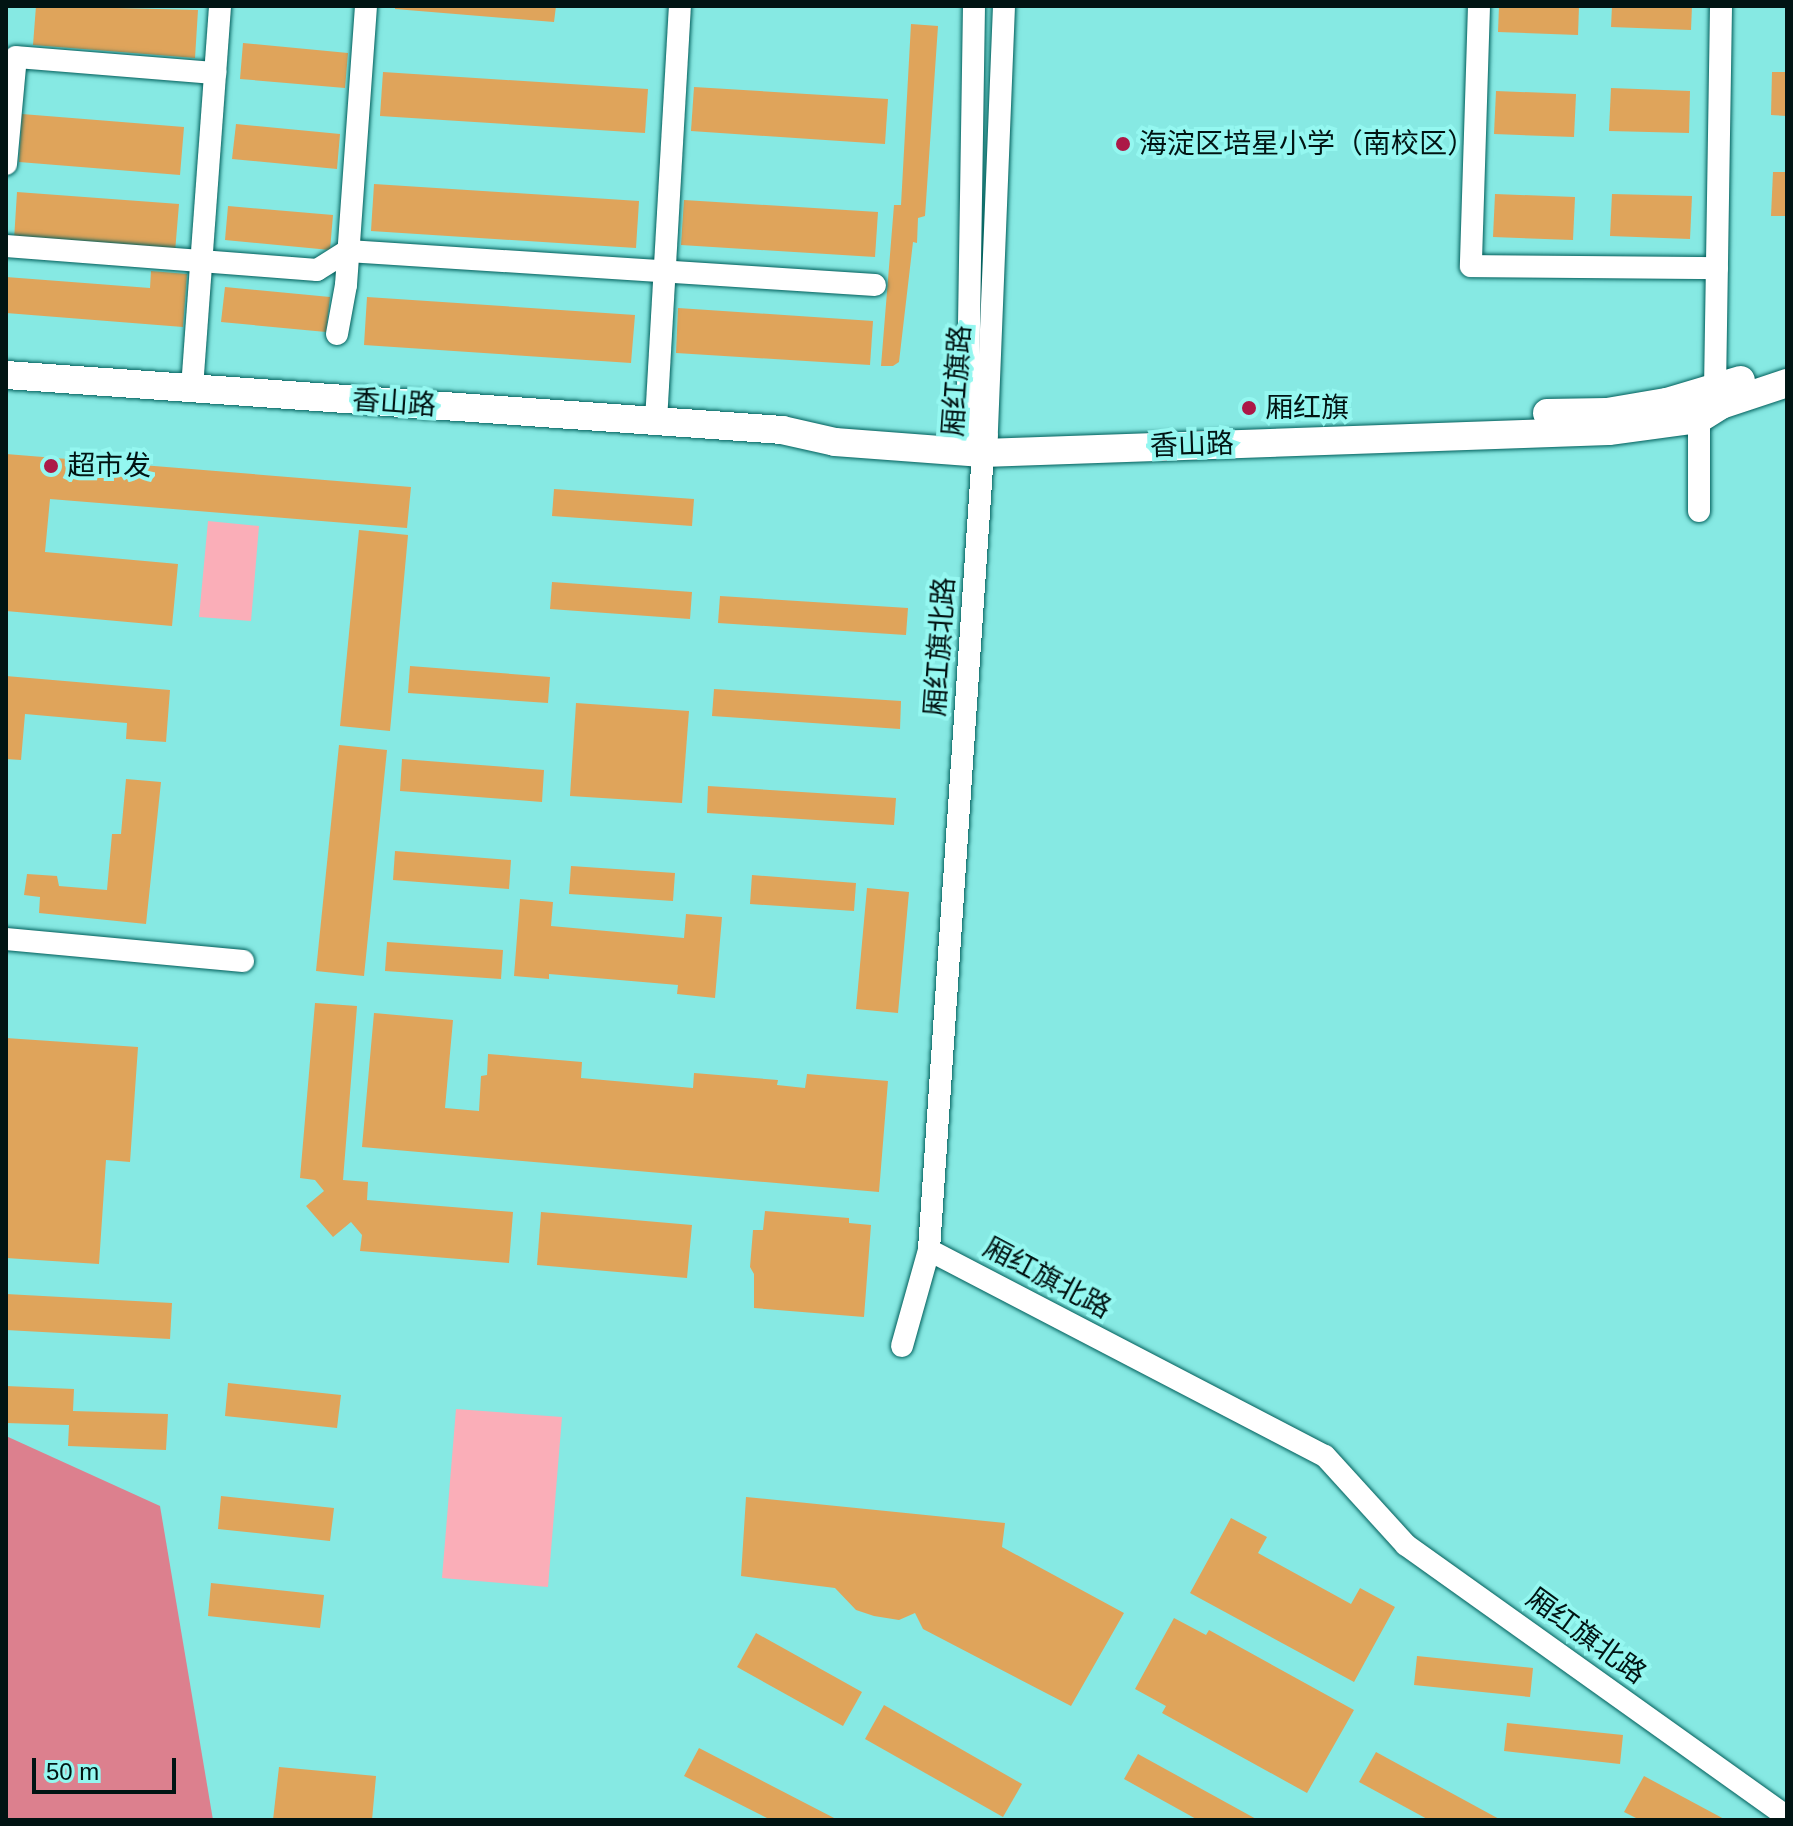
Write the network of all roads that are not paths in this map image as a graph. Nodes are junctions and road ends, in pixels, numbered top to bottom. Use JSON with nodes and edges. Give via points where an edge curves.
{"nodes":[{"id":1,"x":220,"y":6,"type":"edge"},
{"id":2,"x":366,"y":6,"type":"edge"},
{"id":3,"x":680,"y":6,"type":"edge"},
{"id":4,"x":974,"y":6,"type":"edge"},
{"id":5,"x":1004,"y":6,"type":"edge"},
{"id":6,"x":1479,"y":6,"type":"edge"},
{"id":7,"x":1721,"y":6,"type":"edge"},
{"id":8,"x":215,"y":73,"type":"junction"},
{"id":9,"x":6,"y":164,"type":"edge"},
{"id":10,"x":6,"y":246,"type":"edge"},
{"id":11,"x":348,"y":251,"type":"junction"},
{"id":12,"x":202,"y":264,"type":"junction"},
{"id":13,"x":1717,"y":268,"type":"junction"},
{"id":14,"x":664,"y":272,"type":"junction"},
{"id":15,"x":875,"y":285,"type":"dead end"},
{"id":16,"x":337,"y":334,"type":"dead end"},
{"id":17,"x":1787,"y":364,"type":"edge"},
{"id":18,"x":6,"y":375,"type":"edge"},
{"id":19,"x":1787,"y":383,"type":"edge"},
{"id":20,"x":192,"y":388,"type":"junction"},
{"id":21,"x":1715,"y":389,"type":"junction"},
{"id":22,"x":1699,"y":419,"type":"junction"},
{"id":23,"x":656,"y":421,"type":"junction"},
{"id":24,"x":979,"y":441,"type":"junction"},
{"id":25,"x":1699,"y":511,"type":"dead end"},
{"id":26,"x":6,"y":939,"type":"edge"},
{"id":27,"x":243,"y":961,"type":"dead end"},
{"id":28,"x":929,"y":1250,"type":"junction"},
{"id":29,"x":902,"y":1346,"type":"dead end"},
{"id":30,"x":1787,"y":1817,"type":"edge"}],
"edges":[{"from":1,"to":8,"type":"street"},
{"from":2,"to":11,"type":"street"},
{"from":3,"to":14,"type":"street"},
{"from":4,"to":24,"type":"street","name":"厢红旗路"},
{"from":5,"to":24,"type":"street","name":"厢红旗路"},
{"from":6,"to":13,"type":"street","via":[[1471,266]]},
{"from":7,"to":13,"type":"street"},
{"from":8,"to":9,"type":"street","via":[[16,57]]},
{"from":8,"to":12,"type":"street"},
{"from":10,"to":12,"type":"street"},
{"from":11,"to":12,"type":"street","via":[[317,270]]},
{"from":11,"to":14,"type":"street"},
{"from":11,"to":16,"type":"street"},
{"from":12,"to":20,"type":"street"},
{"from":13,"to":21,"type":"street"},
{"from":14,"to":15,"type":"street"},
{"from":14,"to":23,"type":"street"},
{"from":17,"to":21,"type":"street","name":"香山路"},
{"from":18,"to":20,"type":"street","name":"香山路"},
{"from":19,"to":22,"type":"street","name":"香山路","via":[[1721,405]]},
{"from":20,"to":23,"type":"street","name":"香山路"},
{"from":21,"to":22,"type":"street"},
{"from":21,"to":24,"type":"street","name":"香山路","via":[[1607,412]]},
{"from":22,"to":24,"type":"street","name":"香山路","via":[[1609,431]]},
{"from":22,"to":25,"type":"street"},
{"from":23,"to":24,"type":"street","name":"香山路","via":[[782,430],[835,425]]},
{"from":24,"to":28,"type":"street","name":"厢红旗北路"},
{"from":26,"to":27,"type":"street"},
{"from":28,"to":29,"type":"street"},
{"from":28,"to":30,"type":"street","name":"厢红旗北路","via":[[1325,1456],[1406,1545]]}]}
